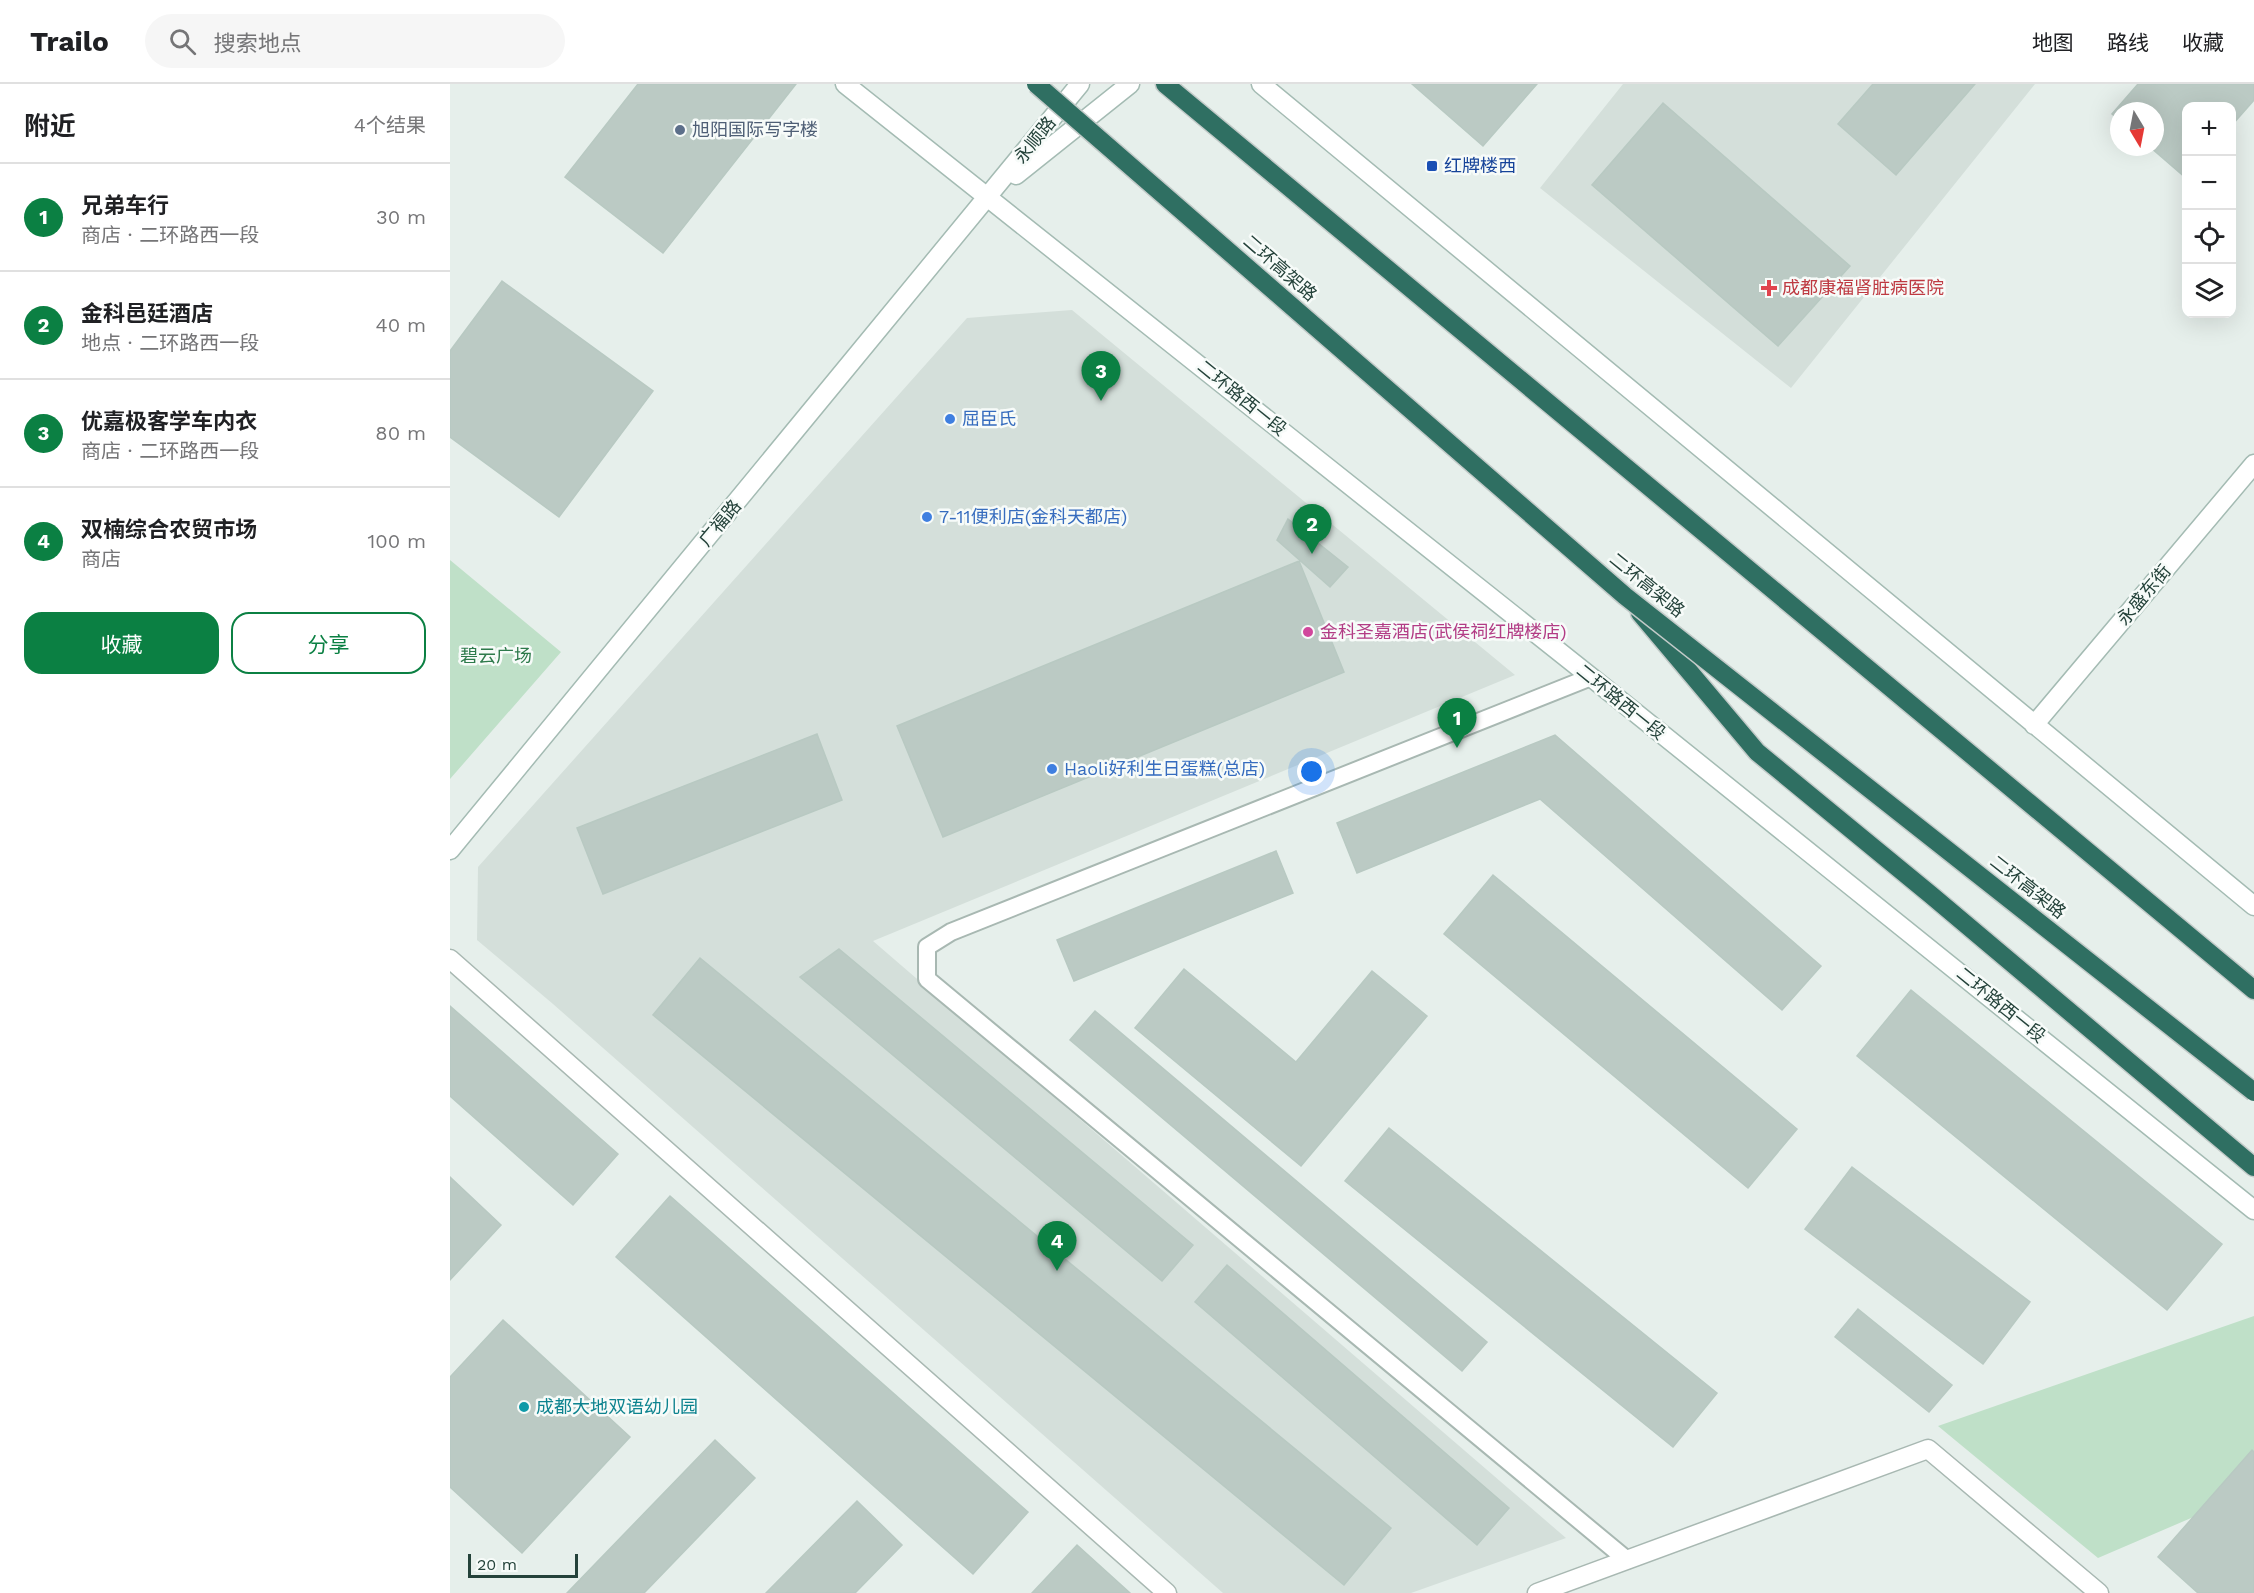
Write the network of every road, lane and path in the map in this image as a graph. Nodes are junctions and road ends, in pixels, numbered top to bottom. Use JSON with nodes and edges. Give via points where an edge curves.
{"nodes":[{"id":1,"x":845,"y":84,"type":"edge"},
{"id":2,"x":1036,"y":84,"type":"edge"},
{"id":3,"x":1080,"y":84,"type":"edge"},
{"id":4,"x":1130,"y":84,"type":"edge"},
{"id":5,"x":1165,"y":84,"type":"edge"},
{"id":6,"x":1261,"y":84,"type":"edge"},
{"id":7,"x":989,"y":197,"type":"junction"},
{"id":8,"x":2254,"y":464,"type":"edge"},
{"id":9,"x":1625,"y":596,"type":"junction"},
{"id":10,"x":1591,"y":677,"type":"junction"},
{"id":11,"x":2034,"y":725,"type":"junction"},
{"id":12,"x":450,"y":850,"type":"edge"},
{"id":13,"x":2254,"y":906,"type":"edge"},
{"id":14,"x":450,"y":958,"type":"edge"},
{"id":15,"x":2254,"y":990,"type":"edge"},
{"id":16,"x":2254,"y":1092,"type":"edge"},
{"id":17,"x":2254,"y":1167,"type":"edge"},
{"id":18,"x":2254,"y":1210,"type":"edge"},
{"id":19,"x":1627,"y":1560,"type":"junction"},
{"id":20,"x":1167,"y":1593,"type":"edge"},
{"id":21,"x":1537,"y":1593,"type":"edge"},
{"id":22,"x":2100,"y":1593,"type":"edge"}],
"edges":[{"from":1,"to":7,"type":"main road","name":"二环路西一段"},
{"from":2,"to":9,"type":"highway","name":"二环高架路","bridge":true},
{"from":3,"to":7,"type":"main road","name":"永顺路"},
{"from":4,"to":7,"type":"main road"},
{"from":5,"to":15,"type":"highway"},
{"from":6,"to":11,"type":"main road"},
{"from":7,"to":10,"type":"main road","name":"二环路西一段"},
{"from":7,"to":12,"type":"main road","name":"广福路"},
{"from":8,"to":11,"type":"main road","name":"永盛东街"},
{"from":9,"to":16,"type":"highway","name":"二环高架路","bridge":true},
{"from":9,"to":17,"type":"highway","bridge":true,"via":[[1757,752]]},
{"from":10,"to":18,"type":"main road","name":"二环路西一段"},
{"from":10,"to":19,"type":"lane","via":[[951,932],[927,947],[927,979]]},
{"from":11,"to":13,"type":"main road"},
{"from":14,"to":20,"type":"main road"},
{"from":19,"to":21,"type":"main road"},
{"from":19,"to":22,"type":"main road","via":[[1928,1449]]}]}
